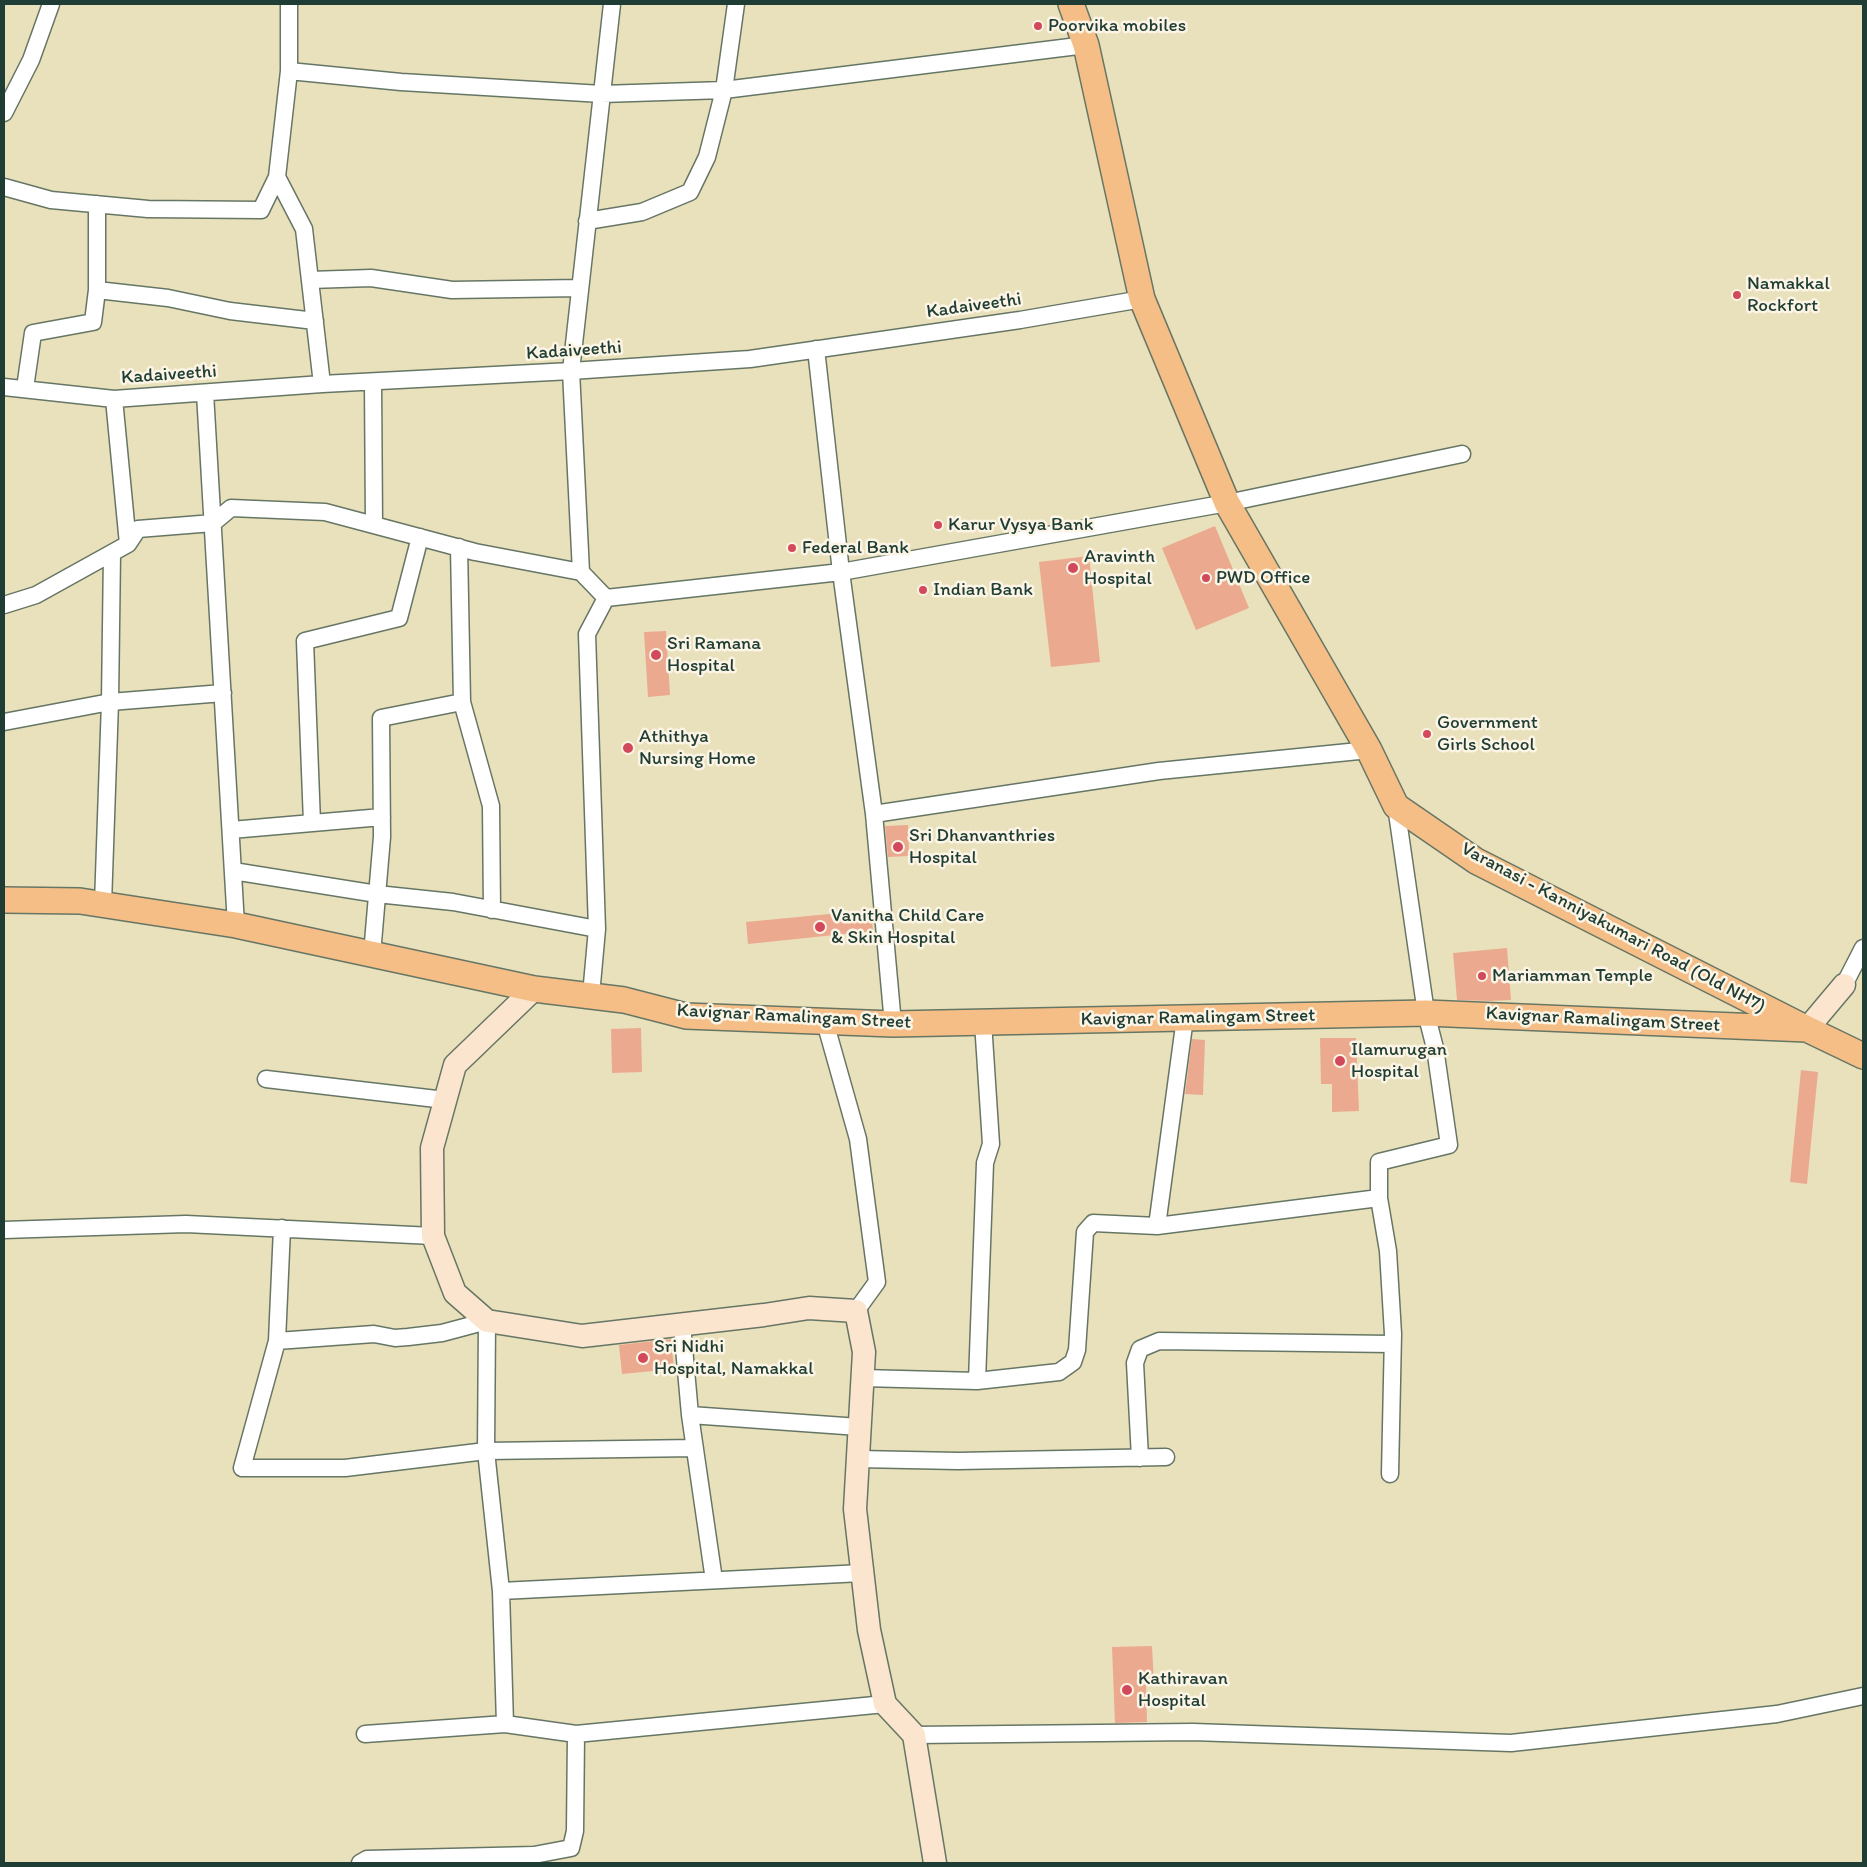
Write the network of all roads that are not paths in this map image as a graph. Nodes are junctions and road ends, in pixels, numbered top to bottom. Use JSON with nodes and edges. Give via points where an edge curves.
{"nodes":[{"id":1,"x":51,"y":4,"type":"edge"},
{"id":2,"x":289,"y":4,"type":"edge"},
{"id":3,"x":612,"y":4,"type":"edge"},
{"id":4,"x":736,"y":4,"type":"edge"},
{"id":5,"x":1071,"y":4,"type":"edge"},
{"id":6,"x":1086,"y":45,"type":"junction"},
{"id":7,"x":288,"y":70,"type":"junction"},
{"id":8,"x":724,"y":90,"type":"junction"},
{"id":9,"x":602,"y":94,"type":"junction"},
{"id":10,"x":4,"y":113,"type":"edge"},
{"id":11,"x":276,"y":177,"type":"junction"},
{"id":12,"x":4,"y":187,"type":"edge"},
{"id":13,"x":97,"y":204,"type":"junction"},
{"id":14,"x":587,"y":221,"type":"junction"},
{"id":15,"x":310,"y":280,"type":"junction"},
{"id":16,"x":580,"y":288,"type":"junction"},
{"id":17,"x":97,"y":290,"type":"junction"},
{"id":18,"x":1142,"y":299,"type":"junction"},
{"id":19,"x":315,"y":321,"type":"junction"},
{"id":20,"x":816,"y":349,"type":"junction"},
{"id":21,"x":571,"y":372,"type":"junction"},
{"id":22,"x":373,"y":382,"type":"junction"},
{"id":23,"x":322,"y":384,"type":"junction"},
{"id":24,"x":4,"y":387,"type":"edge"},
{"id":25,"x":25,"y":388,"type":"junction"},
{"id":26,"x":205,"y":393,"type":"junction"},
{"id":27,"x":114,"y":399,"type":"junction"},
{"id":28,"x":1462,"y":454,"type":"dead end"},
{"id":29,"x":1227,"y":503,"type":"junction"},
{"id":30,"x":213,"y":523,"type":"junction"},
{"id":31,"x":374,"y":525,"type":"junction"},
{"id":32,"x":420,"y":537,"type":"junction"},
{"id":33,"x":128,"y":544,"type":"junction"},
{"id":34,"x":458,"y":547,"type":"junction"},
{"id":35,"x":112,"y":553,"type":"junction"},
{"id":36,"x":581,"y":572,"type":"junction"},
{"id":37,"x":841,"y":572,"type":"junction"},
{"id":38,"x":606,"y":598,"type":"junction"},
{"id":39,"x":4,"y":605,"type":"edge"},
{"id":40,"x":223,"y":693,"type":"junction"},
{"id":41,"x":110,"y":702,"type":"junction"},
{"id":42,"x":462,"y":702,"type":"junction"},
{"id":43,"x":4,"y":722,"type":"edge"},
{"id":44,"x":1369,"y":750,"type":"junction"},
{"id":45,"x":1396,"y":806,"type":"junction"},
{"id":46,"x":874,"y":814,"type":"junction"},
{"id":47,"x":382,"y":817,"type":"junction"},
{"id":48,"x":312,"y":823,"type":"junction"},
{"id":49,"x":231,"y":830,"type":"junction"},
{"id":50,"x":233,"y":871,"type":"junction"},
{"id":51,"x":377,"y":894,"type":"junction"},
{"id":52,"x":4,"y":900,"type":"edge"},
{"id":53,"x":103,"y":904,"type":"junction"},
{"id":54,"x":492,"y":910,"type":"junction"},
{"id":55,"x":236,"y":925,"type":"junction"},
{"id":56,"x":597,"y":929,"type":"junction"},
{"id":57,"x":1863,"y":948,"type":"edge"},
{"id":58,"x":372,"y":954,"type":"junction"},
{"id":59,"x":1844,"y":985,"type":"joint"},
{"id":60,"x":534,"y":989,"type":"junction"},
{"id":61,"x":591,"y":995,"type":"junction"},
{"id":62,"x":1426,"y":1013,"type":"junction"},
{"id":63,"x":1185,"y":1018,"type":"junction"},
{"id":64,"x":825,"y":1022,"type":"junction"},
{"id":65,"x":982,"y":1022,"type":"junction"},
{"id":66,"x":892,"y":1024,"type":"junction"},
{"id":67,"x":1807,"y":1029,"type":"junction"},
{"id":68,"x":1863,"y":1056,"type":"edge"},
{"id":69,"x":266,"y":1079,"type":"dead end"},
{"id":70,"x":445,"y":1100,"type":"junction"},
{"id":71,"x":1379,"y":1198,"type":"junction"},
{"id":72,"x":1156,"y":1226,"type":"junction"},
{"id":73,"x":282,"y":1228,"type":"junction"},
{"id":74,"x":4,"y":1230,"type":"edge"},
{"id":75,"x":433,"y":1236,"type":"junction"},
{"id":76,"x":856,"y":1311,"type":"junction"},
{"id":77,"x":487,"y":1321,"type":"junction"},
{"id":78,"x":682,"y":1325,"type":"junction"},
{"id":79,"x":277,"y":1341,"type":"junction"},
{"id":80,"x":1392,"y":1344,"type":"junction"},
{"id":81,"x":862,"y":1378,"type":"junction"},
{"id":82,"x":977,"y":1381,"type":"junction"},
{"id":83,"x":690,"y":1415,"type":"junction"},
{"id":84,"x":859,"y":1426,"type":"junction"},
{"id":85,"x":695,"y":1448,"type":"junction"},
{"id":86,"x":486,"y":1451,"type":"junction"},
{"id":87,"x":1166,"y":1457,"type":"dead end"},
{"id":88,"x":1140,"y":1458,"type":"junction"},
{"id":89,"x":858,"y":1459,"type":"junction"},
{"id":90,"x":1390,"y":1474,"type":"dead end"},
{"id":91,"x":862,"y":1573,"type":"junction"},
{"id":92,"x":714,"y":1580,"type":"junction"},
{"id":93,"x":501,"y":1591,"type":"junction"},
{"id":94,"x":1863,"y":1696,"type":"edge"},
{"id":95,"x":886,"y":1704,"type":"junction"},
{"id":96,"x":505,"y":1724,"type":"junction"},
{"id":97,"x":365,"y":1734,"type":"dead end"},
{"id":98,"x":576,"y":1734,"type":"junction"},
{"id":99,"x":914,"y":1734,"type":"junction"},
{"id":100,"x":360,"y":1863,"type":"edge"},
{"id":101,"x":935,"y":1863,"type":"edge"}],
"edges":[{"from":1,"to":10,"type":"street","via":[[31,60]]},
{"from":2,"to":7,"type":"street"},
{"from":3,"to":9,"type":"street"},
{"from":4,"to":8,"type":"street"},
{"from":5,"to":6,"type":"main road"},
{"from":6,"to":8,"type":"street"},
{"from":6,"to":18,"type":"main road"},
{"from":7,"to":9,"type":"street","via":[[401,82]]},
{"from":7,"to":11,"type":"street"},
{"from":8,"to":9,"type":"street"},
{"from":8,"to":14,"type":"street","via":[[707,157],[690,192],[642,212]]},
{"from":9,"to":14,"type":"street"},
{"from":11,"to":13,"type":"street","via":[[261,210],[148,209]]},
{"from":11,"to":15,"type":"street","via":[[304,229]]},
{"from":12,"to":13,"type":"street","via":[[51,200]]},
{"from":13,"to":17,"type":"street"},
{"from":14,"to":16,"type":"street"},
{"from":15,"to":16,"type":"street","via":[[371,278],[452,290]]},
{"from":15,"to":19,"type":"street"},
{"from":16,"to":21,"type":"street"},
{"from":17,"to":19,"type":"street"},
{"from":17,"to":25,"type":"street","via":[[93,322],[33,333]]},
{"from":18,"to":20,"type":"street","name":"Kadaiveethi"},
{"from":18,"to":29,"type":"main road"},
{"from":19,"to":23,"type":"street"},
{"from":20,"to":21,"type":"street","name":"Kadaiveethi","via":[[750,359]]},
{"from":20,"to":37,"type":"street"},
{"from":21,"to":22,"type":"street","name":"Kadaiveethi"},
{"from":21,"to":36,"type":"street"},
{"from":22,"to":23,"type":"street","name":"Kadaiveethi"},
{"from":22,"to":31,"type":"street"},
{"from":23,"to":26,"type":"street","name":"Kadaiveethi"},
{"from":24,"to":25,"type":"street","name":"Kadaiveethi"},
{"from":25,"to":27,"type":"street","name":"Kadaiveethi"},
{"from":26,"to":27,"type":"street","name":"Kadaiveethi"},
{"from":26,"to":30,"type":"street"},
{"from":27,"to":33,"type":"street"},
{"from":28,"to":29,"type":"street"},
{"from":29,"to":37,"type":"street"},
{"from":29,"to":44,"type":"main road"},
{"from":30,"to":31,"type":"street","via":[[231,508],[325,512]]},
{"from":30,"to":33,"type":"street","via":[[138,529]]},
{"from":30,"to":40,"type":"street"},
{"from":31,"to":32,"type":"street"},
{"from":32,"to":34,"type":"street"},
{"from":32,"to":48,"type":"street","via":[[400,618],[305,641]]},
{"from":33,"to":35,"type":"street"},
{"from":34,"to":36,"type":"street"},
{"from":34,"to":42,"type":"street"},
{"from":35,"to":39,"type":"street","via":[[36,595]]},
{"from":35,"to":41,"type":"street"},
{"from":36,"to":38,"type":"street"},
{"from":37,"to":38,"type":"street"},
{"from":37,"to":46,"type":"street"},
{"from":38,"to":56,"type":"street","via":[[587,634]]},
{"from":40,"to":41,"type":"street"},
{"from":40,"to":49,"type":"street"},
{"from":41,"to":43,"type":"street"},
{"from":41,"to":53,"type":"street"},
{"from":42,"to":47,"type":"street","via":[[381,718]]},
{"from":42,"to":54,"type":"street","via":[[491,806]]},
{"from":44,"to":45,"type":"main road"},
{"from":44,"to":46,"type":"street","via":[[1159,771]]},
{"from":45,"to":62,"type":"street"},
{"from":45,"to":67,"type":"main road","name":"Varanasi - Kanniyakumari Road (Old NH7)","via":[[1476,860]]},
{"from":46,"to":66,"type":"street"},
{"from":47,"to":48,"type":"street"},
{"from":47,"to":51,"type":"street"},
{"from":48,"to":49,"type":"street"},
{"from":49,"to":50,"type":"street"},
{"from":50,"to":51,"type":"street"},
{"from":50,"to":55,"type":"street"},
{"from":51,"to":54,"type":"street","via":[[453,902]]},
{"from":51,"to":58,"type":"street"},
{"from":52,"to":53,"type":"main road","name":"Kavignar Ramalingam Street"},
{"from":53,"to":55,"type":"main road","name":"Kavignar Ramalingam Street"},
{"from":54,"to":56,"type":"street"},
{"from":55,"to":58,"type":"main road","name":"Kavignar Ramalingam Street"},
{"from":56,"to":61,"type":"street"},
{"from":57,"to":59,"type":"street"},
{"from":58,"to":60,"type":"main road","name":"Kavignar Ramalingam Street"},
{"from":59,"to":67,"type":"street"},
{"from":60,"to":61,"type":"main road","name":"Kavignar Ramalingam Street"},
{"from":60,"to":70,"type":"street","via":[[455,1065]]},
{"from":61,"to":64,"type":"main road","name":"Kavignar Ramalingam Street","via":[[686,1016]]},
{"from":62,"to":63,"type":"main road","name":"Kavignar Ramalingam Street"},
{"from":62,"to":67,"type":"main road","name":"Kavignar Ramalingam Street"},
{"from":62,"to":71,"type":"street","via":[[1449,1145],[1379,1162]]},
{"from":63,"to":65,"type":"main road","name":"Kavignar Ramalingam Street"},
{"from":63,"to":72,"type":"street"},
{"from":64,"to":66,"type":"main road","name":"Kavignar Ramalingam Street"},
{"from":64,"to":76,"type":"street","via":[[858,1139],[877,1282]]},
{"from":65,"to":66,"type":"main road","name":"Kavignar Ramalingam Street"},
{"from":65,"to":82,"type":"street","via":[[991,1144],[985,1163]]},
{"from":67,"to":68,"type":"main road","name":"Varanasi - Kanniyakumari Road (Old NH7)"},
{"from":69,"to":70,"type":"street"},
{"from":70,"to":75,"type":"street","via":[[432,1148]]},
{"from":71,"to":72,"type":"street"},
{"from":71,"to":80,"type":"street","via":[[1388,1251]]},
{"from":72,"to":82,"type":"street","via":[[1093,1223],[1085,1232],[1077,1350],[1073,1362],[1059,1372]]},
{"from":73,"to":74,"type":"street","via":[[186,1224]]},
{"from":73,"to":75,"type":"street"},
{"from":73,"to":79,"type":"street"},
{"from":75,"to":77,"type":"street","via":[[455,1293]]},
{"from":76,"to":78,"type":"street","via":[[808,1308]]},
{"from":76,"to":81,"type":"street","via":[[864,1352]]},
{"from":77,"to":78,"type":"street","via":[[582,1336]]},
{"from":77,"to":79,"type":"street","via":[[442,1333],[408,1337],[374,1334]]},
{"from":77,"to":86,"type":"street"},
{"from":78,"to":83,"type":"street"},
{"from":79,"to":86,"type":"street","via":[[242,1468],[345,1468]]},
{"from":80,"to":88,"type":"street","via":[[1159,1342],[1140,1349],[1135,1363]]},
{"from":80,"to":90,"type":"street"},
{"from":81,"to":82,"type":"street"},
{"from":81,"to":84,"type":"street"},
{"from":83,"to":84,"type":"street"},
{"from":83,"to":85,"type":"street"},
{"from":84,"to":89,"type":"street"},
{"from":85,"to":86,"type":"street"},
{"from":85,"to":92,"type":"street"},
{"from":86,"to":93,"type":"street"},
{"from":87,"to":88,"type":"street"},
{"from":88,"to":89,"type":"street"},
{"from":89,"to":91,"type":"street","via":[[855,1509]]},
{"from":91,"to":92,"type":"street"},
{"from":91,"to":95,"type":"street","via":[[869,1630]]},
{"from":92,"to":93,"type":"street"},
{"from":93,"to":96,"type":"street"},
{"from":94,"to":99,"type":"street","via":[[1777,1714],[1511,1743],[1193,1732]]},
{"from":95,"to":98,"type":"street"},
{"from":95,"to":99,"type":"street"},
{"from":96,"to":97,"type":"street"},
{"from":96,"to":98,"type":"street"},
{"from":98,"to":100,"type":"street","via":[[575,1830],[571,1848],[534,1855],[367,1859]]},
{"from":99,"to":101,"type":"street"}]}
